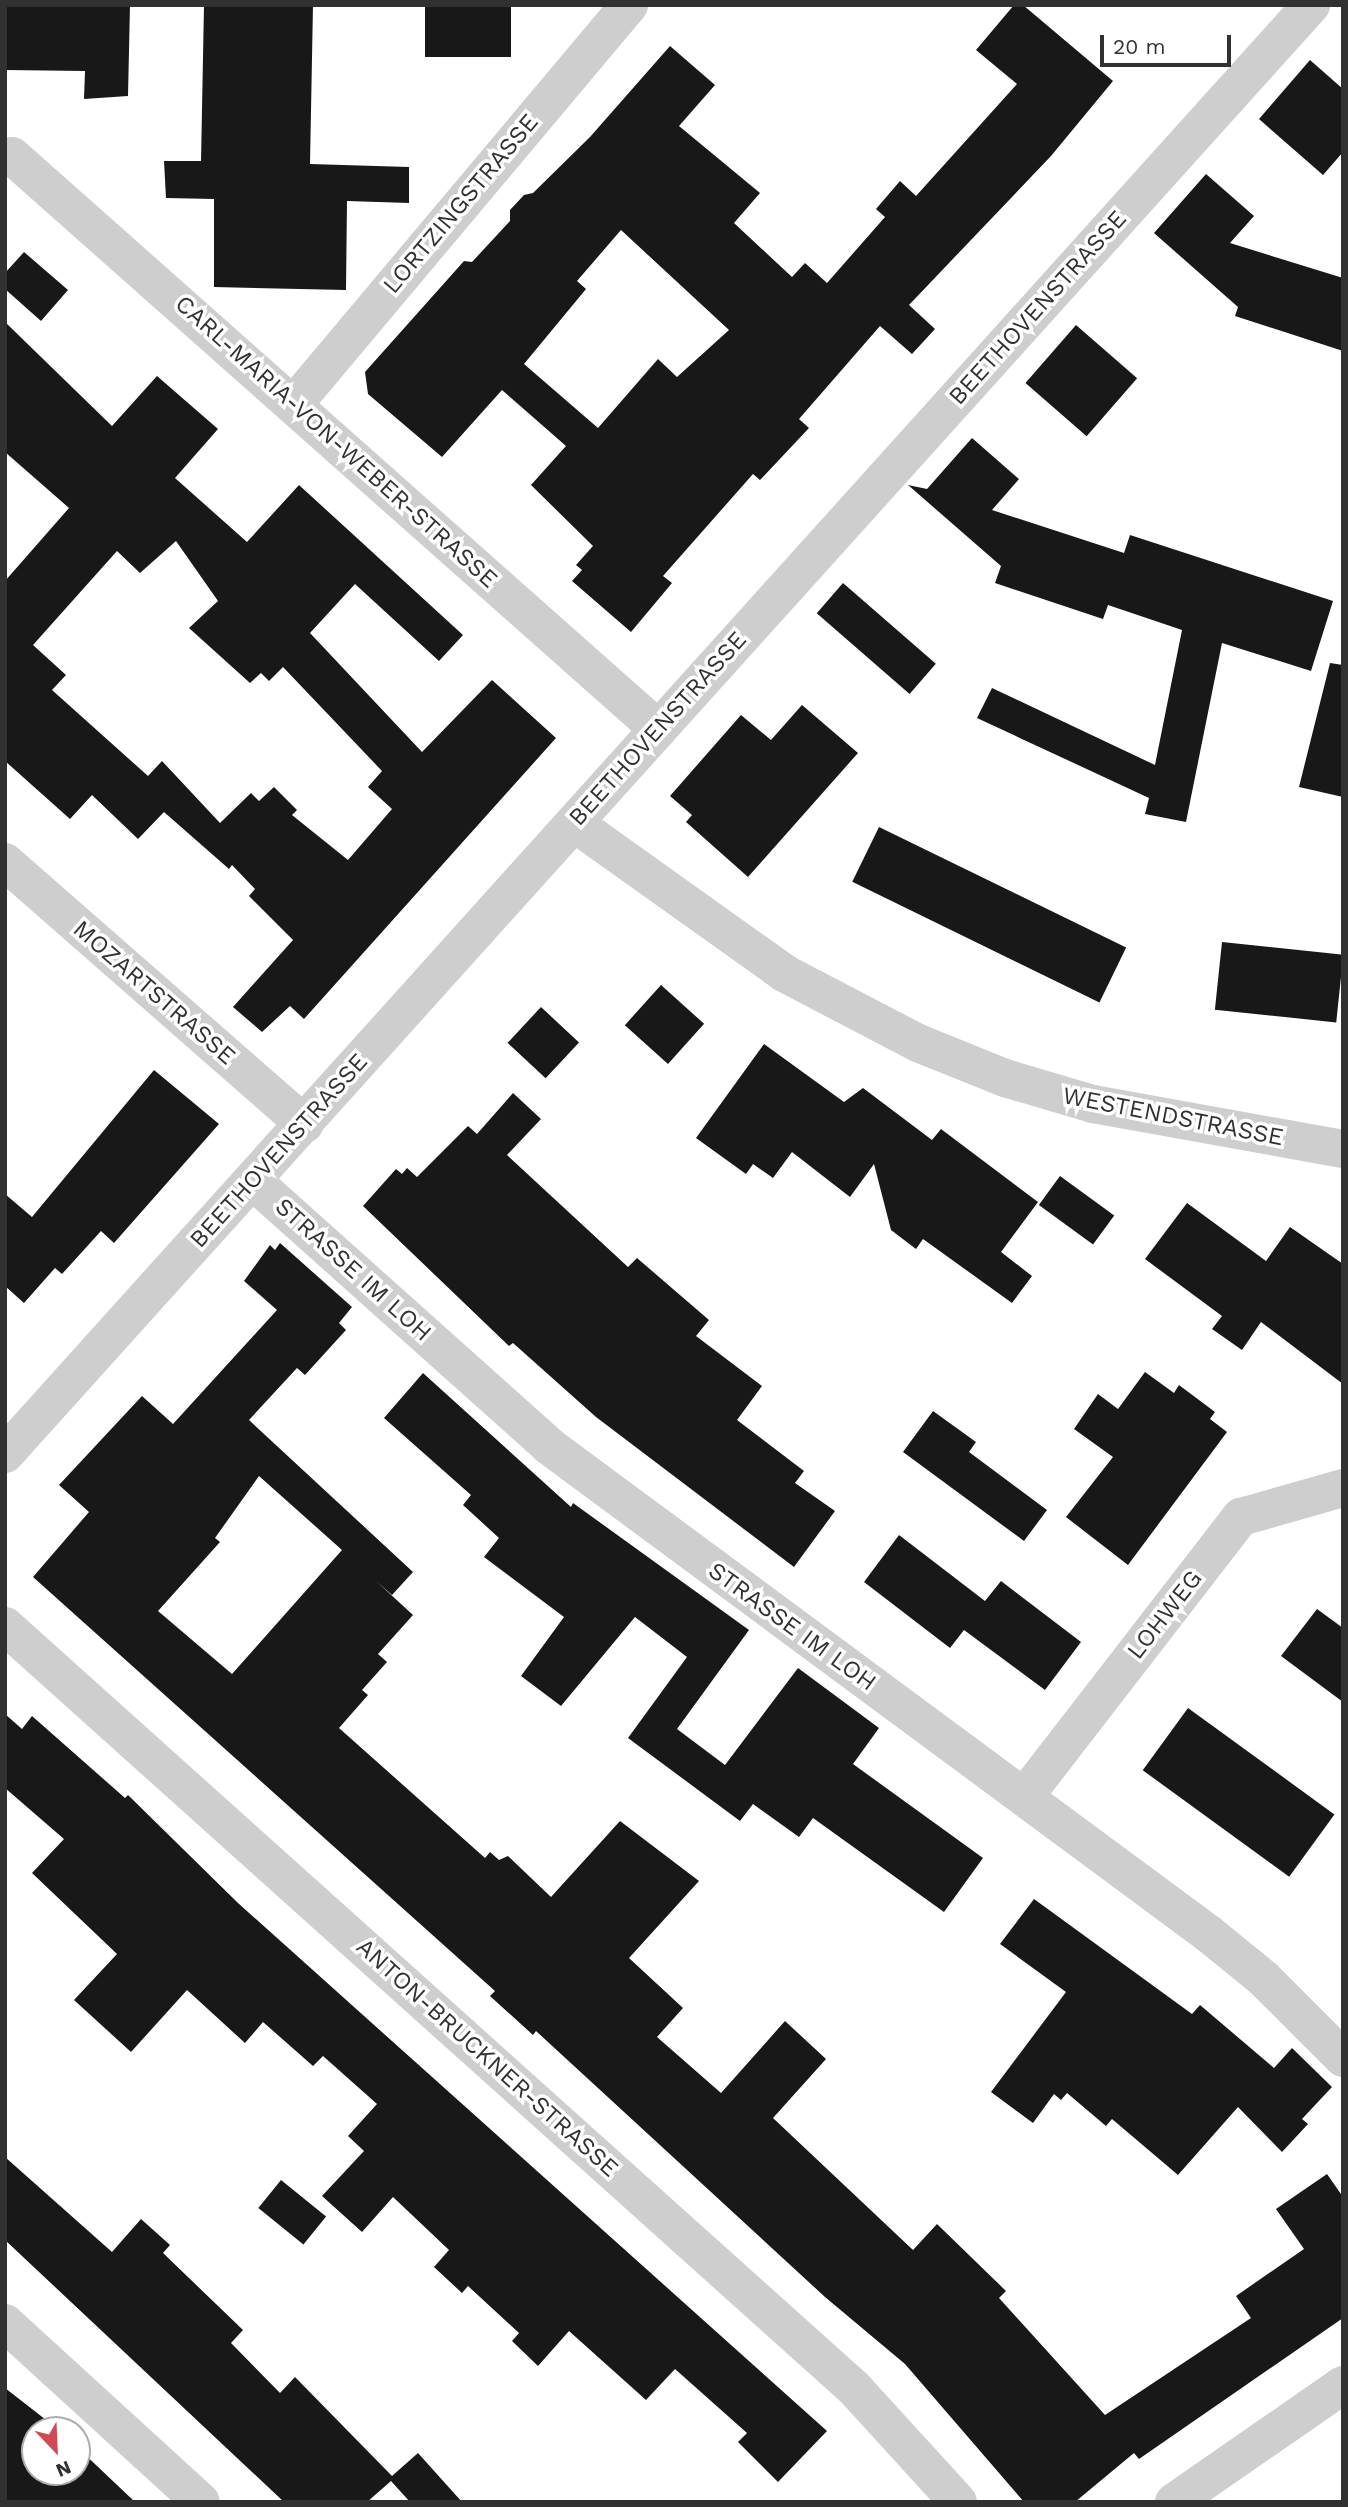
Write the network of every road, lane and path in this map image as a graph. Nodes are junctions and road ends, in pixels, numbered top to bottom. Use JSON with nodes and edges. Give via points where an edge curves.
{"nodes":[{"id":1,"x":629,"y":5,"type":"edge"},
{"id":2,"x":1311,"y":5,"type":"edge"},
{"id":3,"x":12,"y":156,"type":"dead end"},
{"id":4,"x":294,"y":404,"type":"junction"},
{"id":5,"x":658,"y":729,"type":"junction"},
{"id":6,"x":574,"y":823,"type":"junction"},
{"id":7,"x":5,"y":862,"type":"edge"},
{"id":8,"x":304,"y":1124,"type":"junction"},
{"id":9,"x":1343,"y":1149,"type":"edge"},
{"id":10,"x":253,"y":1181,"type":"junction"},
{"id":11,"x":5,"y":1454,"type":"edge"},
{"id":12,"x":1343,"y":1488,"type":"edge"},
{"id":13,"x":5,"y":1626,"type":"edge"},
{"id":14,"x":1025,"y":1796,"type":"junction"},
{"id":15,"x":1343,"y":2058,"type":"edge"},
{"id":16,"x":5,"y":2323,"type":"edge"},
{"id":17,"x":1343,"y":2385,"type":"edge"},
{"id":18,"x":201,"y":2502,"type":"edge"},
{"id":19,"x":958,"y":2502,"type":"edge"},
{"id":20,"x":1174,"y":2502,"type":"edge"}],
"edges":[{"from":1,"to":4,"type":"street","name":"LORTZINGSTRASSE"},
{"from":2,"to":5,"type":"street","name":"BEETHOVENSTRASSE"},
{"from":3,"to":4,"type":"street","name":"CARL-MARIA-VON-WEBER-STRASSE"},
{"from":4,"to":5,"type":"street","name":"CARL-MARIA-VON-WEBER-STRASSE"},
{"from":5,"to":6,"type":"street","name":"BEETHOVENSTRASSE"},
{"from":6,"to":8,"type":"street","name":"BEETHOVENSTRASSE"},
{"from":6,"to":9,"type":"street","name":"WESTENDSTRASSE","via":[[784,973],[918,1043],[1072,1098]]},
{"from":7,"to":8,"type":"street","name":"MOZARTSTRASSE"},
{"from":8,"to":10,"type":"street","name":"BEETHOVENSTRASSE"},
{"from":10,"to":11,"type":"street","name":"BEETHOVENSTRASSE"},
{"from":10,"to":14,"type":"street","name":"STRASSE IM LOH","via":[[549,1446]]},
{"from":12,"to":14,"type":"street","name":"LOHWEG","via":[[1241,1517]]},
{"from":13,"to":19,"type":"street","name":"ANTON-BRUCKNER-STRASSE","via":[[845,2380],[892,2424]]},
{"from":14,"to":15,"type":"street","name":"STRASSE IM LOH","via":[[1264,1978]]},
{"from":16,"to":18,"type":"street"},
{"from":17,"to":20,"type":"street"}]}
